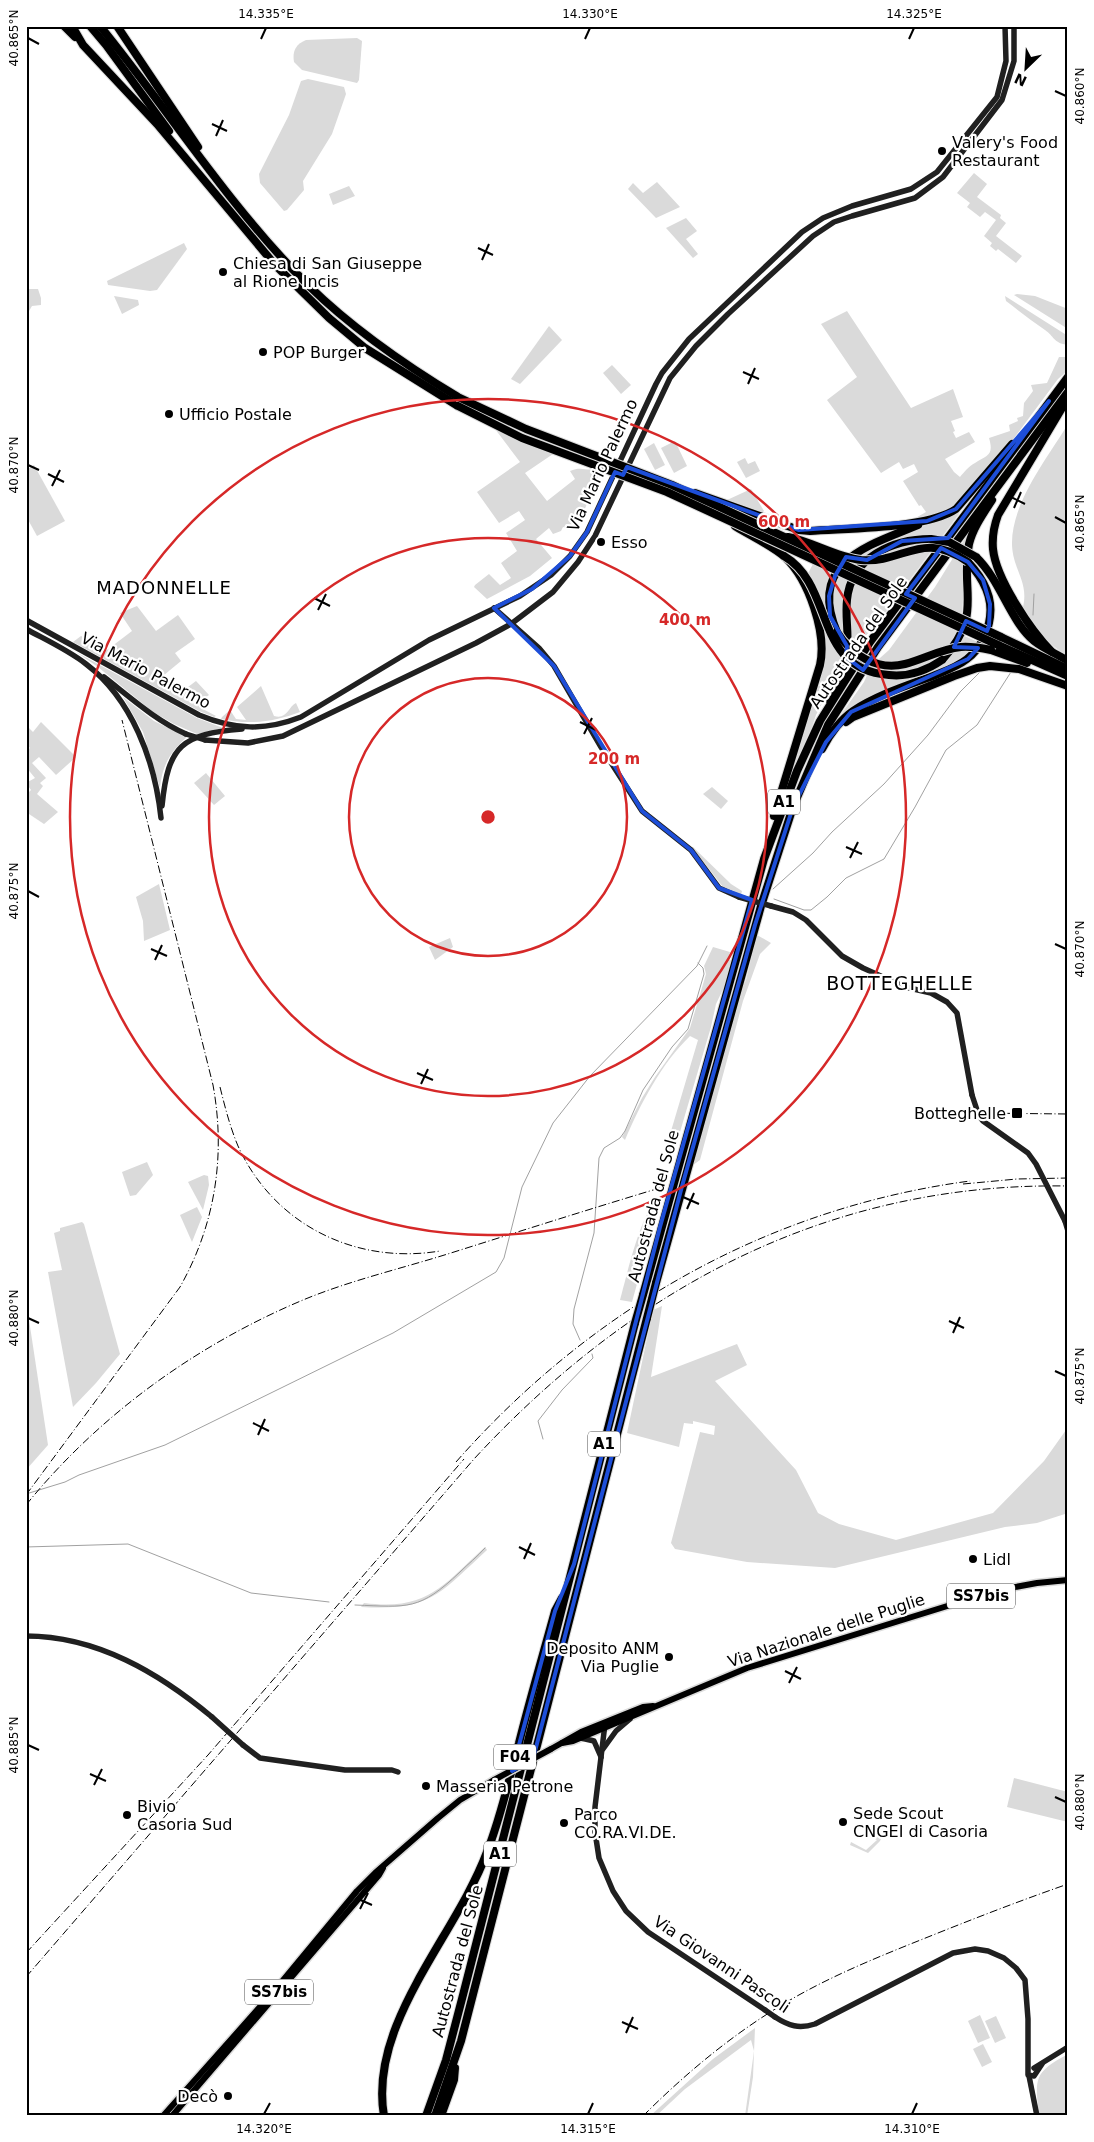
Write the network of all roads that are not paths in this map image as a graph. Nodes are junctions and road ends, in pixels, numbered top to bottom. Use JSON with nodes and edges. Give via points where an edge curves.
{"nodes":[{"id":1,"x":64,"y":26,"type":"edge"},
{"id":2,"x":72,"y":26,"type":"edge"},
{"id":3,"x":90,"y":26,"type":"edge"},
{"id":4,"x":100,"y":26,"type":"edge"},
{"id":5,"x":119,"y":26,"type":"edge"},
{"id":6,"x":1005,"y":26,"type":"edge"},
{"id":7,"x":1014,"y":26,"type":"edge"},
{"id":8,"x":83,"y":45,"type":"junction"},
{"id":9,"x":211,"y":170,"type":"junction"},
{"id":10,"x":210,"y":187,"type":"junction"},
{"id":11,"x":1068,"y":377,"type":"edge"},
{"id":12,"x":1068,"y":392,"type":"edge"},
{"id":13,"x":1068,"y":399,"type":"edge"},
{"id":14,"x":1050,"y":401,"type":"junction"},
{"id":15,"x":1019,"y":457,"type":"junction"},
{"id":16,"x":672,"y":485,"type":"junction"},
{"id":17,"x":714,"y":514,"type":"junction"},
{"id":18,"x":927,"y":522,"type":"junction"},
{"id":19,"x":776,"y":534,"type":"junction"},
{"id":20,"x":784,"y":556,"type":"junction"},
{"id":21,"x":494,"y":608,"type":"junction"},
{"id":22,"x":26,"y":620,"type":"edge"},
{"id":23,"x":511,"y":624,"type":"junction"},
{"id":24,"x":26,"y":629,"type":"edge"},
{"id":25,"x":1052,"y":652,"type":"junction"},
{"id":26,"x":1068,"y":661,"type":"edge"},
{"id":27,"x":86,"y":664,"type":"junction"},
{"id":28,"x":1068,"y":669,"type":"edge"},
{"id":29,"x":1060,"y":673,"type":"junction"},
{"id":30,"x":1068,"y":676,"type":"edge"},
{"id":31,"x":1068,"y":686,"type":"edge"},
{"id":32,"x":820,"y":721,"type":"junction"},
{"id":33,"x":256,"y":728,"type":"junction"},
{"id":34,"x":836,"y":729,"type":"junction"},
{"id":35,"x":794,"y":807,"type":"junction"},
{"id":36,"x":764,"y":859,"type":"junction"},
{"id":37,"x":1068,"y":1231,"type":"edge"},
{"id":38,"x":1068,"y":1580,"type":"edge"},
{"id":39,"x":566,"y":1590,"type":"junction"},
{"id":40,"x":26,"y":1636,"type":"edge"},
{"id":41,"x":654,"y":1706,"type":"junction"},
{"id":42,"x":634,"y":1716,"type":"junction"},
{"id":43,"x":605,"y":1724,"type":"junction"},
{"id":44,"x":580,"y":1738,"type":"junction"},
{"id":45,"x":608,"y":1741,"type":"junction"},
{"id":46,"x":562,"y":1743,"type":"junction"},
{"id":47,"x":603,"y":1749,"type":"junction"},
{"id":48,"x":601,"y":1756,"type":"junction"},
{"id":49,"x":398,"y":1772,"type":"dead end"},
{"id":50,"x":384,"y":1866,"type":"junction"},
{"id":51,"x":1068,"y":2047,"type":"edge"},
{"id":52,"x":458,"y":2051,"type":"junction"},
{"id":53,"x":1032,"y":2072,"type":"junction"},
{"id":54,"x":163,"y":2116,"type":"edge"},
{"id":55,"x":172,"y":2116,"type":"edge"},
{"id":56,"x":384,"y":2116,"type":"edge"},
{"id":57,"x":426,"y":2116,"type":"edge"},
{"id":58,"x":435,"y":2116,"type":"edge"},
{"id":59,"x":441,"y":2116,"type":"edge"},
{"id":60,"x":1037,"y":2116,"type":"edge"}],
"edges":[{"from":1,"to":8,"type":"highway"},
{"from":2,"to":8,"type":"highway"},
{"from":3,"to":10,"type":"highway"},
{"from":4,"to":9,"type":"highway"},
{"from":5,"to":9,"type":"highway"},
{"from":6,"to":21,"type":"street","name":"Via Mario Palermo","via":[[1006,61],[997,97],[937,172],[911,189],[823,218],[787,246],[702,327],[662,373],[580,544],[551,576]]},
{"from":7,"to":23,"type":"street","name":"Via Mario Palermo","via":[[1013,67],[1002,100],[943,177],[914,198],[834,222],[813,236],[696,346],[670,378],[587,549],[553,592]]},
{"from":8,"to":10,"type":"highway"},
{"from":9,"to":16,"type":"highway","bridge":true,"via":[[284,260],[311,287],[396,358],[490,413]]},
{"from":10,"to":17,"type":"highway","bridge":true,"via":[[276,266],[365,348],[458,406],[522,438],[620,474]]},
{"from":11,"to":14,"type":"highway","name":"Autostrada del Sole","number":"A1"},
{"from":12,"to":15,"type":"highway","name":"Autostrada del Sole","number":"A1"},
{"from":13,"to":25,"type":"highway","via":[[998,515],[993,535],[996,565],[1032,630]]},
{"from":14,"to":18,"type":"highway","via":[[956,509]]},
{"from":14,"to":32,"type":"highway","name":"Autostrada del Sole","number":"A1","via":[[870,642]]},
{"from":15,"to":20,"type":"highway","bridge":true,"via":[[973,533],[967,560],[969,603],[966,624],[957,642],[932,667],[907,675],[881,675],[858,666],[842,653],[833,640],[807,576]]},
{"from":15,"to":35,"type":"highway","name":"Autostrada del Sole","number":"A1","via":[[852,686],[828,725]]},
{"from":16,"to":18,"type":"highway","bridge":true,"via":[[788,527],[810,531]]},
{"from":16,"to":19,"type":"highway","bridge":true},
{"from":17,"to":20,"type":"highway","number":"A1","bridge":true},
{"from":17,"to":29,"type":"highway","bridge":true},
{"from":18,"to":29,"type":"highway","bridge":true,"via":[[865,546],[844,561],[829,596],[830,616],[843,642],[854,652],[882,664],[904,664],[947,650],[975,647]]},
{"from":19,"to":28,"type":"highway","bridge":true},
{"from":19,"to":34,"type":"highway","bridge":true,"via":[[860,560],[879,559],[924,548],[950,552],[968,562],[988,592],[989,626],[982,642],[968,659],[869,701],[851,712]]},
{"from":20,"to":36,"type":"highway","number":"A1","bridge":true,"via":[[806,587],[822,647],[820,665]]},
{"from":21,"to":23,"type":"street"},
{"from":21,"to":33,"type":"street","name":"Via Mario Palermo","via":[[429,640],[301,717],[282,725]]},
{"from":22,"to":33,"type":"street","name":"Via Mario Palermo","via":[[199,715],[221,723]]},
{"from":23,"to":27,"type":"street","name":"Via Mario Palermo","bridge":true,"via":[[283,736],[248,743],[205,740],[186,734],[147,712]]},
{"from":23,"to":37,"type":"street","bridge":true,"via":[[554,666],[642,811],[691,850],[719,888],[793,912],[806,920],[842,956],[905,987],[931,993],[948,1002],[957,1014],[979,1116],[1028,1153]]},
{"from":24,"to":27,"type":"street","name":"Via Mario Palermo"},
{"from":25,"to":26,"type":"highway"},
{"from":25,"to":32,"type":"highway","bridge":true,"via":[[1033,640],[994,577],[976,557],[949,542],[931,538],[890,545],[870,557],[854,577],[847,598],[849,632],[842,670]]},
{"from":27,"to":33,"type":"street","via":[[121,701],[133,720],[159,799],[161,818],[168,765],[186,742],[210,733]]},
{"from":29,"to":30,"type":"highway"},
{"from":31,"to":34,"type":"highway","via":[[1019,669],[1003,666],[977,668],[853,717]]},
{"from":32,"to":36,"type":"highway","name":"Autostrada del Sole","number":"A1","via":[[784,803]]},
{"from":34,"to":35,"type":"highway","via":[[826,742]]},
{"from":35,"to":52,"type":"highway","name":"Autostrada del Sole","number":"A1","bridge":true,"via":[[755,925],[656,1283]]},
{"from":36,"to":39,"type":"highway","name":"Autostrada del Sole","number":"A1","bridge":true,"via":[[642,1295]]},
{"from":38,"to":41,"type":"main road","name":"Via Nazionale delle Puglie","number":"SS7bis","via":[[999,1590],[748,1668]]},
{"from":39,"to":56,"type":"highway","number":"F04","via":[[555,1611],[488,1852],[454,1921],[416,1985],[384,2061],[381,2090]]},
{"from":39,"to":57,"type":"highway","name":"Autostrada del Sole","number":"A1","via":[[461,2004]]},
{"from":40,"to":49,"type":"street","bridge":true,"via":[[57,1638],[121,1657],[170,1684],[260,1758],[345,1770]]},
{"from":41,"to":42,"type":"main road","name":"Via Nazionale delle Puglie","number":"SS7bis"},
{"from":41,"to":43,"type":"main road","name":"Via Nazionale delle Puglie","number":"SS7bis","via":[[643,1707]]},
{"from":42,"to":43,"type":"main road","name":"Via Nazionale delle Puglie","number":"SS7bis"},
{"from":42,"to":45,"type":"street"},
{"from":43,"to":44,"type":"main road","name":"Via Nazionale delle Puglie","number":"SS7bis"},
{"from":43,"to":45,"type":"street"},
{"from":43,"to":46,"type":"main road","name":"Via Nazionale delle Puglie","number":"SS7bis","via":[[569,1737]]},
{"from":43,"to":47,"type":"street"},
{"from":44,"to":46,"type":"main road","name":"Via Nazionale delle Puglie","number":"SS7bis"},
{"from":44,"to":48,"type":"street","via":[[594,1742]]},
{"from":45,"to":47,"type":"street"},
{"from":46,"to":50,"type":"main road","name":"Via Nazionale delle Puglie","number":"SS7bis","bridge":true,"via":[[460,1800]]},
{"from":47,"to":48,"type":"street","name":"Via Giovanni Pascoli"},
{"from":48,"to":53,"type":"street","name":"Via Giovanni Pascoli","bridge":true,"via":[[595,1832],[602,1867],[619,1901],[639,1925],[657,1939],[792,2027],[815,2024],[953,1952],[988,1951],[1004,1958],[1025,1980],[1028,2054]]},
{"from":50,"to":54,"type":"main road","name":"Via Nazionale delle Puglie","number":"SS7bis","via":[[357,1891],[275,1990]]},
{"from":50,"to":55,"type":"main road","name":"Via Nazionale delle Puglie","number":"SS7bis","via":[[379,1876]]},
{"from":51,"to":53,"type":"street"},
{"from":52,"to":58,"type":"highway","name":"Autostrada del Sole","number":"A1"},
{"from":52,"to":59,"type":"highway","via":[[454,2080]]},
{"from":53,"to":60,"type":"street","name":"Via Giovanni Pascoli"}]}
